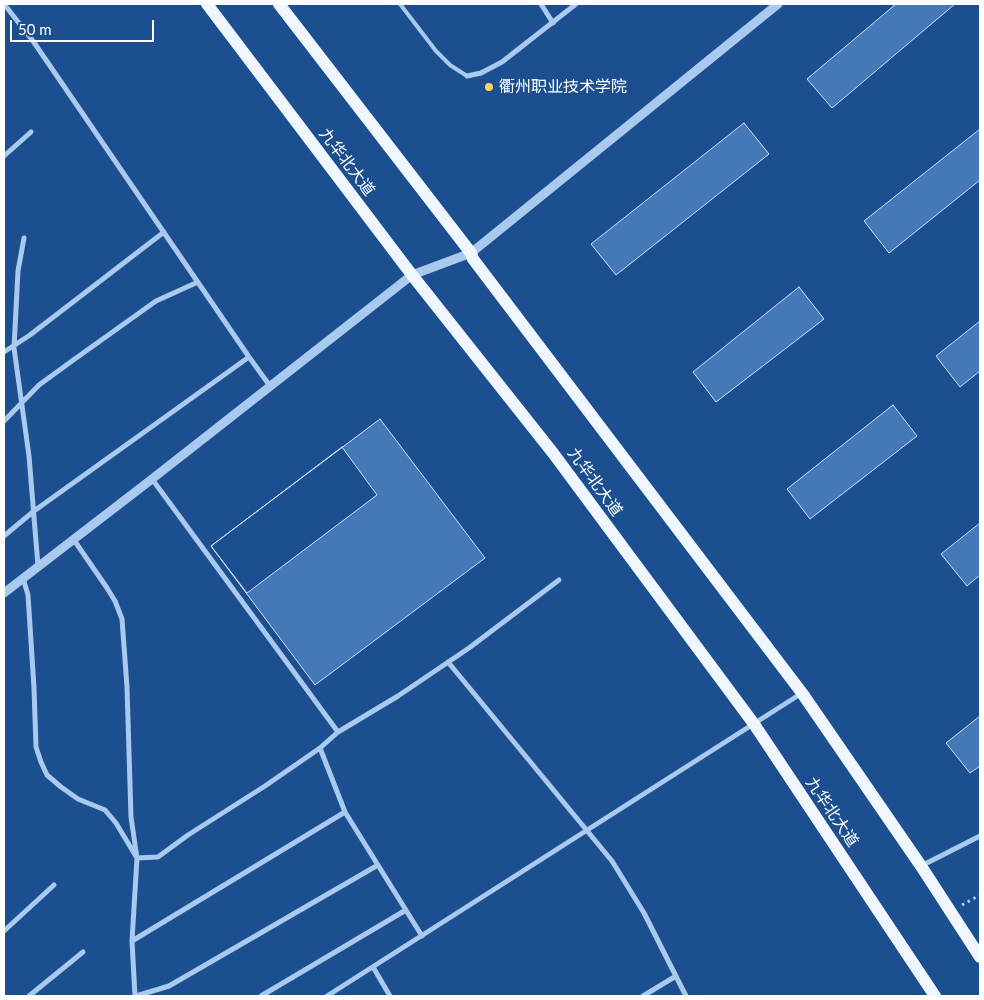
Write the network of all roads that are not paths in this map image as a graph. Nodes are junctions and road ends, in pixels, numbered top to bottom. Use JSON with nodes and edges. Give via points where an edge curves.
{"nodes":[{"id":1,"x":4,"y":4,"type":"edge"},
{"id":2,"x":207,"y":4,"type":"edge"},
{"id":3,"x":279,"y":4,"type":"edge"},
{"id":4,"x":400,"y":4,"type":"edge"},
{"id":5,"x":541,"y":4,"type":"edge"},
{"id":6,"x":576,"y":4,"type":"edge"},
{"id":7,"x":778,"y":4,"type":"edge"},
{"id":8,"x":552,"y":23,"type":"junction"},
{"id":9,"x":467,"y":76,"type":"joint"},
{"id":10,"x":31,"y":132,"type":"dead end"},
{"id":11,"x":4,"y":156,"type":"edge"},
{"id":12,"x":164,"y":232,"type":"junction"},
{"id":13,"x":24,"y":238,"type":"dead end"},
{"id":14,"x":471,"y":253,"type":"junction"},
{"id":15,"x":412,"y":275,"type":"junction"},
{"id":16,"x":198,"y":282,"type":"junction"},
{"id":17,"x":15,"y":343,"type":"junction"},
{"id":18,"x":4,"y":352,"type":"edge"},
{"id":19,"x":249,"y":356,"type":"junction"},
{"id":20,"x":270,"y":386,"type":"junction"},
{"id":21,"x":21,"y":404,"type":"junction"},
{"id":22,"x":4,"y":421,"type":"edge"},
{"id":23,"x":152,"y":479,"type":"junction"},
{"id":24,"x":34,"y":511,"type":"junction"},
{"id":25,"x":4,"y":536,"type":"edge"},
{"id":26,"x":74,"y":540,"type":"junction"},
{"id":27,"x":38,"y":567,"type":"junction"},
{"id":28,"x":23,"y":578,"type":"junction"},
{"id":29,"x":559,"y":580,"type":"dead end"},
{"id":30,"x":4,"y":593,"type":"edge"},
{"id":31,"x":448,"y":662,"type":"junction"},
{"id":32,"x":802,"y":694,"type":"junction"},
{"id":33,"x":754,"y":724,"type":"junction"},
{"id":34,"x":338,"y":732,"type":"junction"},
{"id":35,"x":320,"y":748,"type":"junction"},
{"id":36,"x":345,"y":812,"type":"junction"},
{"id":37,"x":586,"y":831,"type":"junction"},
{"id":38,"x":980,"y":836,"type":"edge"},
{"id":39,"x":137,"y":858,"type":"junction"},
{"id":40,"x":378,"y":865,"type":"junction"},
{"id":41,"x":921,"y":866,"type":"junction"},
{"id":42,"x":54,"y":885,"type":"dead end"},
{"id":43,"x":406,"y":910,"type":"junction"},
{"id":44,"x":4,"y":931,"type":"edge"},
{"id":45,"x":422,"y":936,"type":"junction"},
{"id":46,"x":132,"y":941,"type":"junction"},
{"id":47,"x":84,"y":952,"type":"dead end"},
{"id":48,"x":980,"y":957,"type":"edge"},
{"id":49,"x":373,"y":967,"type":"junction"},
{"id":50,"x":676,"y":976,"type":"junction"},
{"id":51,"x":29,"y":996,"type":"edge"},
{"id":52,"x":135,"y":996,"type":"edge"},
{"id":53,"x":261,"y":996,"type":"edge"},
{"id":54,"x":327,"y":996,"type":"edge"},
{"id":55,"x":390,"y":996,"type":"edge"},
{"id":56,"x":643,"y":996,"type":"edge"},
{"id":57,"x":686,"y":996,"type":"edge"},
{"id":58,"x":935,"y":996,"type":"edge"}],
"edges":[{"from":1,"to":12,"type":"street"},
{"from":2,"to":15,"type":"main road","name":"九华北大道"},
{"from":3,"to":14,"type":"main road"},
{"from":4,"to":9,"type":"lane","via":[[436,51]]},
{"from":5,"to":8,"type":"street"},
{"from":6,"to":8,"type":"street"},
{"from":7,"to":14,"type":"street"},
{"from":8,"to":9,"type":"street","via":[[502,62]]},
{"from":10,"to":11,"type":"street"},
{"from":12,"to":16,"type":"street"},
{"from":12,"to":17,"type":"street","via":[[30,335]]},
{"from":13,"to":17,"type":"street","via":[[18,271]]},
{"from":14,"to":15,"type":"street"},
{"from":14,"to":32,"type":"main road"},
{"from":15,"to":20,"type":"street"},
{"from":15,"to":33,"type":"main road","name":"九华北大道","via":[[553,453]]},
{"from":16,"to":19,"type":"street"},
{"from":16,"to":21,"type":"street","via":[[156,301],[39,385]]},
{"from":17,"to":18,"type":"street"},
{"from":17,"to":21,"type":"street"},
{"from":19,"to":20,"type":"street"},
{"from":19,"to":24,"type":"street"},
{"from":20,"to":23,"type":"street"},
{"from":21,"to":22,"type":"street"},
{"from":21,"to":24,"type":"street"},
{"from":23,"to":26,"type":"street"},
{"from":23,"to":34,"type":"street"},
{"from":24,"to":25,"type":"street"},
{"from":24,"to":27,"type":"street"},
{"from":26,"to":27,"type":"street"},
{"from":26,"to":39,"type":"street","via":[[115,601],[122,619],[131,817]]},
{"from":27,"to":28,"type":"street"},
{"from":28,"to":30,"type":"street"},
{"from":28,"to":39,"type":"street","via":[[28,595],[36,747],[41,762],[47,775],[61,787],[105,810]]},
{"from":29,"to":31,"type":"street"},
{"from":31,"to":34,"type":"street"},
{"from":31,"to":37,"type":"street"},
{"from":32,"to":33,"type":"street"},
{"from":32,"to":41,"type":"main road"},
{"from":33,"to":37,"type":"street"},
{"from":33,"to":58,"type":"main road","name":"九华北大道"},
{"from":34,"to":35,"type":"street"},
{"from":35,"to":36,"type":"street"},
{"from":35,"to":39,"type":"street","via":[[158,857]]},
{"from":36,"to":40,"type":"street"},
{"from":36,"to":46,"type":"street"},
{"from":37,"to":45,"type":"street"},
{"from":37,"to":50,"type":"street","via":[[612,861],[644,913]]},
{"from":38,"to":41,"type":"street"},
{"from":39,"to":46,"type":"street"},
{"from":40,"to":43,"type":"street"},
{"from":40,"to":52,"type":"street","via":[[169,986]]},
{"from":41,"to":48,"type":"main road"},
{"from":42,"to":44,"type":"street"},
{"from":43,"to":45,"type":"street"},
{"from":43,"to":53,"type":"street"},
{"from":45,"to":49,"type":"street"},
{"from":46,"to":52,"type":"street"},
{"from":47,"to":51,"type":"street"},
{"from":49,"to":54,"type":"street"},
{"from":49,"to":55,"type":"street"},
{"from":50,"to":56,"type":"street"},
{"from":50,"to":57,"type":"street"}]}
